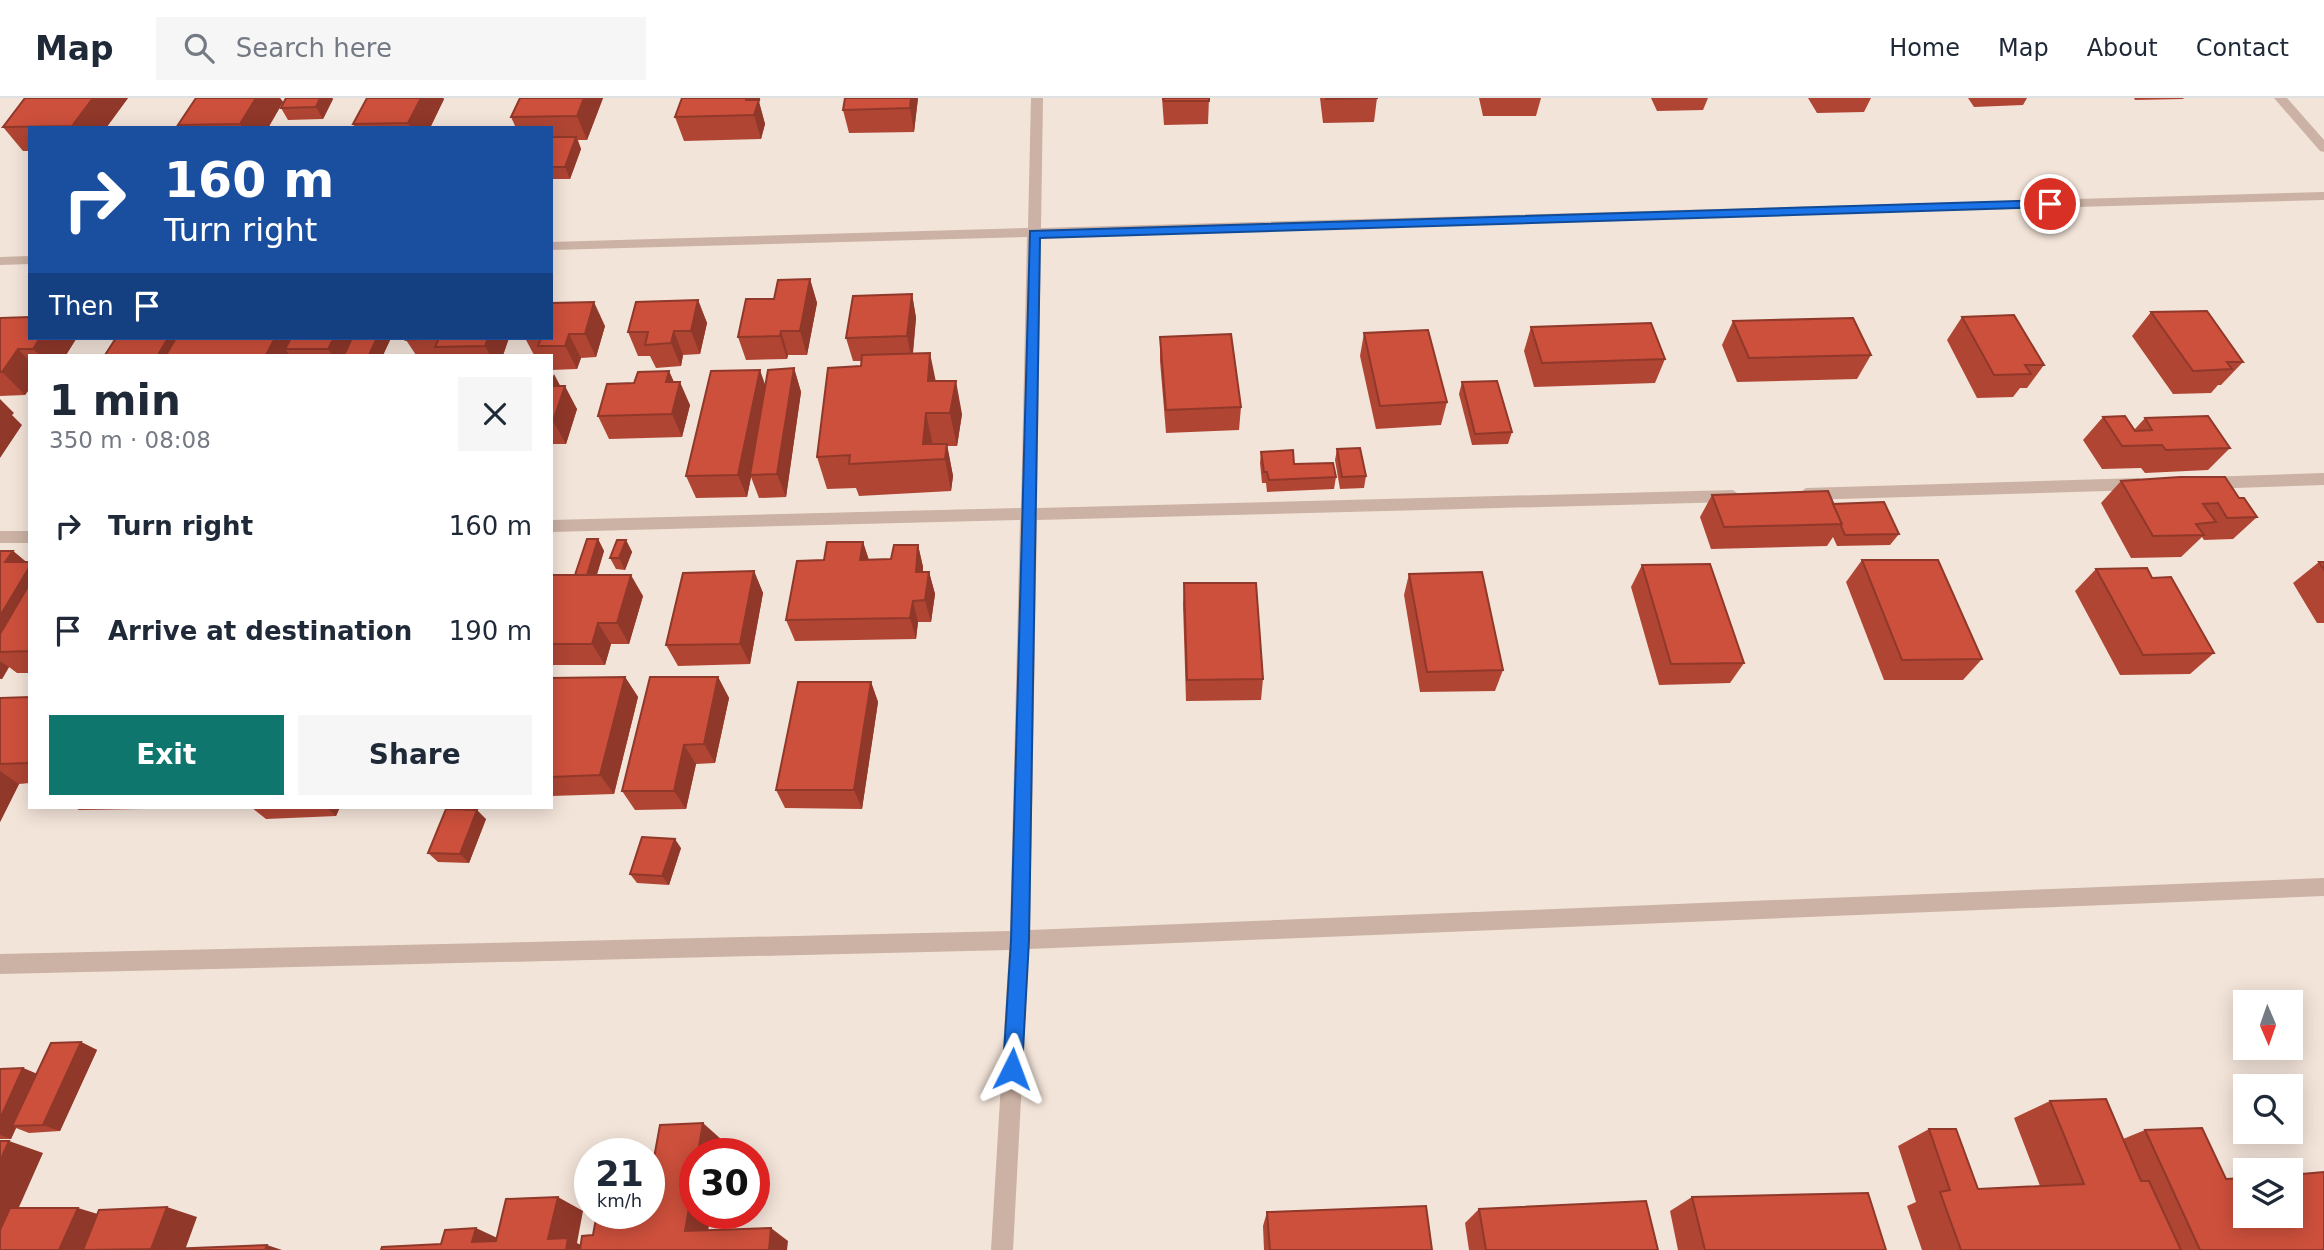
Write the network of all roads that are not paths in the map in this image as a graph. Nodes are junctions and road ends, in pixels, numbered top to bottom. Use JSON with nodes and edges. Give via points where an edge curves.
{"nodes":[{"id":1,"x":1037,"y":98,"type":"edge"},
{"id":2,"x":2280,"y":98,"type":"edge"},
{"id":3,"x":2324,"y":148,"type":"edge"},
{"id":4,"x":2324,"y":196,"type":"edge"},
{"id":5,"x":1034,"y":234,"type":"junction"},
{"id":6,"x":553,"y":246,"type":"edge"},
{"id":7,"x":28,"y":260,"type":"edge"},
{"id":8,"x":0,"y":261,"type":"edge"},
{"id":9,"x":2324,"y":479,"type":"edge"},
{"id":10,"x":2185,"y":483,"type":"edge"},
{"id":11,"x":2157,"y":484,"type":"edge"},
{"id":12,"x":1795,"y":494,"type":"edge"},
{"id":13,"x":1753,"y":495,"type":"edge"},
{"id":14,"x":1029,"y":515,"type":"junction"},
{"id":15,"x":553,"y":526,"type":"edge"},
{"id":16,"x":0,"y":537,"type":"edge"},
{"id":17,"x":28,"y":537,"type":"edge"},
{"id":18,"x":2324,"y":887,"type":"edge"},
{"id":19,"x":1020,"y":940,"type":"junction"},
{"id":20,"x":0,"y":964,"type":"edge"},
{"id":21,"x":1002,"y":1250,"type":"edge"}],
"edges":[{"from":1,"to":5,"type":"street"},
{"from":2,"to":3,"type":"street"},
{"from":4,"to":5,"type":"street"},
{"from":5,"to":6,"type":"street"},
{"from":5,"to":14,"type":"street"},
{"from":7,"to":8,"type":"street"},
{"from":9,"to":10,"type":"street"},
{"from":11,"to":12,"type":"street"},
{"from":13,"to":14,"type":"street"},
{"from":14,"to":15,"type":"street"},
{"from":14,"to":19,"type":"street"},
{"from":16,"to":17,"type":"street"},
{"from":18,"to":19,"type":"street"},
{"from":19,"to":20,"type":"street"},
{"from":19,"to":21,"type":"street"}]}
